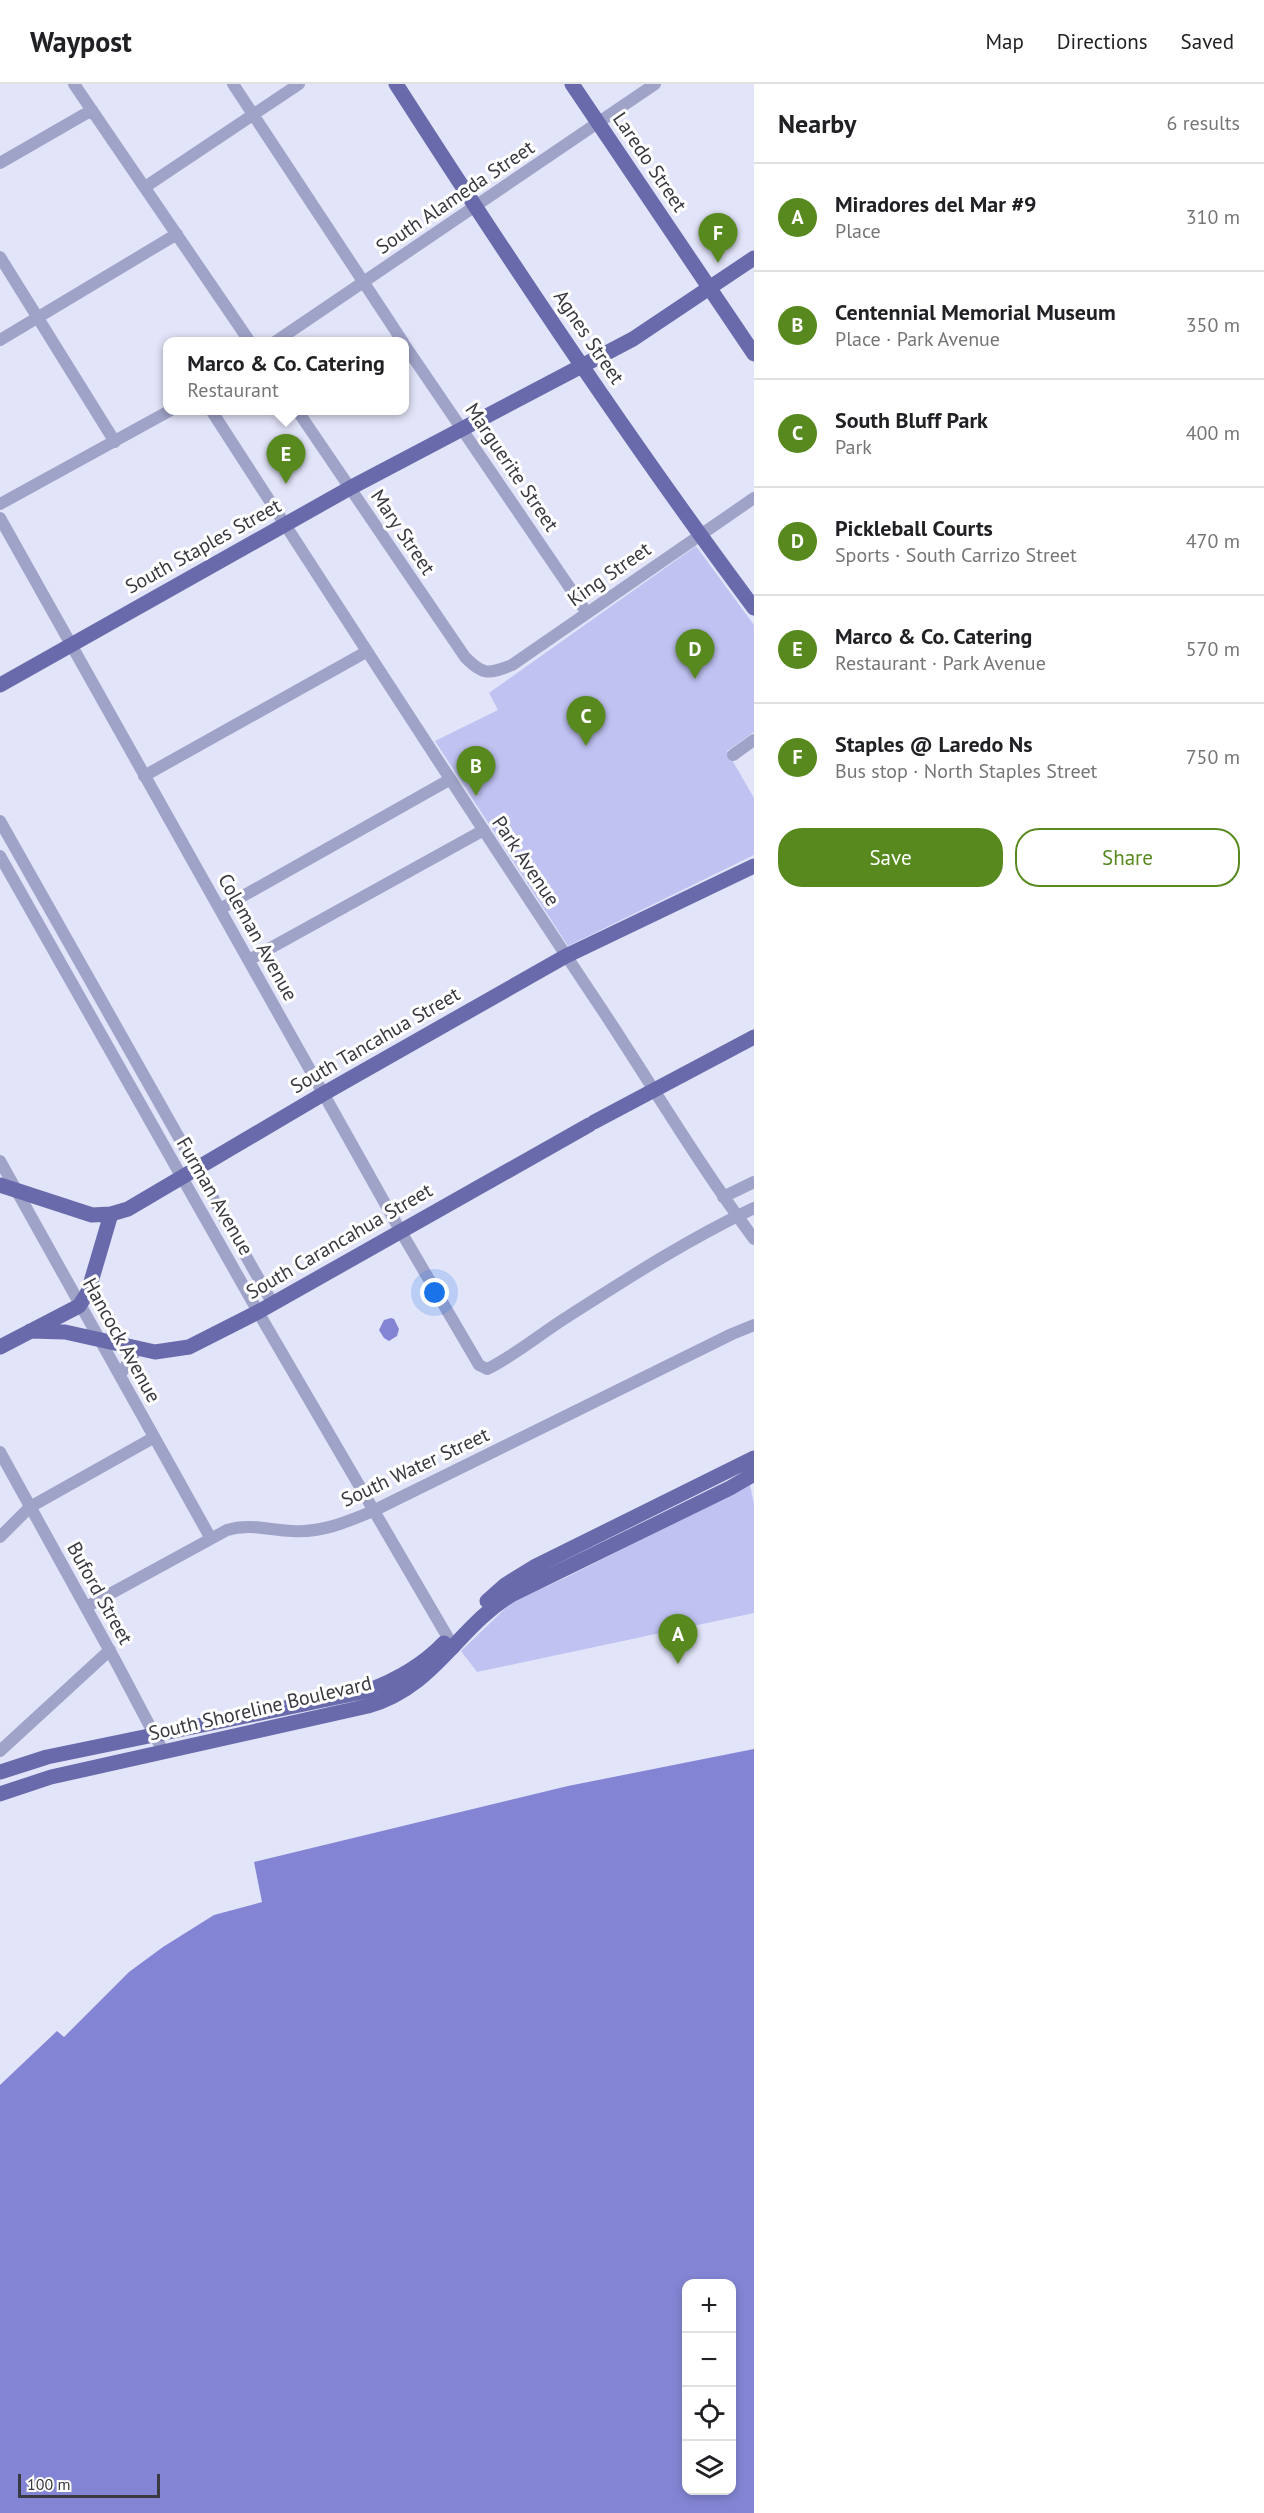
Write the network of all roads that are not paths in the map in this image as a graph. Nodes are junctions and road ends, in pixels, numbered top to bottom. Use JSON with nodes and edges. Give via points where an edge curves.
{"nodes":[{"id":1,"x":74,"y":84,"type":"edge"},
{"id":2,"x":233,"y":84,"type":"edge"},
{"id":3,"x":299,"y":84,"type":"edge"},
{"id":4,"x":396,"y":84,"type":"edge"},
{"id":5,"x":572,"y":84,"type":"edge"},
{"id":6,"x":655,"y":84,"type":"edge"},
{"id":7,"x":92,"y":110,"type":"junction"},
{"id":8,"x":255,"y":115,"type":"junction"},
{"id":9,"x":598,"y":123,"type":"junction"},
{"id":10,"x":0,"y":163,"type":"edge"},
{"id":11,"x":145,"y":187,"type":"junction"},
{"id":12,"x":475,"y":207,"type":"junction"},
{"id":13,"x":177,"y":234,"type":"junction"},
{"id":14,"x":0,"y":257,"type":"edge"},
{"id":15,"x":754,"y":258,"type":"edge"},
{"id":16,"x":363,"y":284,"type":"junction"},
{"id":17,"x":711,"y":288,"type":"junction"},
{"id":18,"x":38,"y":319,"type":"junction"},
{"id":19,"x":247,"y":337,"type":"edge"},
{"id":20,"x":283,"y":337,"type":"edge"},
{"id":21,"x":400,"y":337,"type":"edge"},
{"id":22,"x":0,"y":340,"type":"edge"},
{"id":23,"x":409,"y":350,"type":"edge"},
{"id":24,"x":754,"y":354,"type":"edge"},
{"id":25,"x":584,"y":366,"type":"junction"},
{"id":26,"x":164,"y":415,"type":"edge"},
{"id":27,"x":214,"y":415,"type":"edge"},
{"id":28,"x":300,"y":415,"type":"edge"},
{"id":29,"x":463,"y":428,"type":"junction"},
{"id":30,"x":115,"y":442,"type":"junction"},
{"id":31,"x":350,"y":488,"type":"junction"},
{"id":32,"x":754,"y":498,"type":"edge"},
{"id":33,"x":0,"y":504,"type":"edge"},
{"id":34,"x":0,"y":518,"type":"edge"},
{"id":35,"x":285,"y":524,"type":"junction"},
{"id":36,"x":699,"y":535,"type":"junction"},
{"id":37,"x":754,"y":608,"type":"edge"},
{"id":38,"x":586,"y":613,"type":"junction"},
{"id":39,"x":71,"y":644,"type":"junction"},
{"id":40,"x":366,"y":652,"type":"junction"},
{"id":41,"x":482,"y":672,"type":"joint"},
{"id":42,"x":0,"y":685,"type":"edge"},
{"id":43,"x":754,"y":740,"type":"edge"},
{"id":44,"x":733,"y":754,"type":"dead end"},
{"id":45,"x":144,"y":776,"type":"junction"},
{"id":46,"x":449,"y":780,"type":"junction"},
{"id":47,"x":0,"y":821,"type":"edge"},
{"id":48,"x":482,"y":831,"type":"junction"},
{"id":49,"x":0,"y":856,"type":"edge"},
{"id":50,"x":754,"y":866,"type":"edge"},
{"id":51,"x":28,"y":870,"type":"junction"},
{"id":52,"x":13,"y":878,"type":"junction"},
{"id":53,"x":220,"y":909,"type":"junction"},
{"id":54,"x":566,"y":956,"type":"junction"},
{"id":55,"x":249,"y":960,"type":"junction"},
{"id":56,"x":108,"y":1011,"type":"junction"},
{"id":57,"x":93,"y":1019,"type":"junction"},
{"id":58,"x":754,"y":1037,"type":"edge"},
{"id":59,"x":654,"y":1089,"type":"junction"},
{"id":60,"x":323,"y":1094,"type":"junction"},
{"id":61,"x":1,"y":1165,"type":"edge"},
{"id":62,"x":197,"y":1169,"type":"junction"},
{"id":63,"x":183,"y":1178,"type":"junction"},
{"id":64,"x":754,"y":1182,"type":"edge"},
{"id":65,"x":0,"y":1185,"type":"edge"},
{"id":66,"x":15,"y":1190,"type":"junction"},
{"id":67,"x":723,"y":1197,"type":"junction"},
{"id":68,"x":754,"y":1208,"type":"edge"},
{"id":69,"x":111,"y":1214,"type":"junction"},
{"id":70,"x":737,"y":1216,"type":"junction"},
{"id":71,"x":400,"y":1230,"type":"junction"},
{"id":72,"x":754,"y":1239,"type":"edge"},
{"id":73,"x":273,"y":1304,"type":"junction"},
{"id":74,"x":79,"y":1306,"type":"junction"},
{"id":75,"x":258,"y":1312,"type":"junction"},
{"id":76,"x":754,"y":1325,"type":"edge"},
{"id":77,"x":30,"y":1331,"type":"junction"},
{"id":78,"x":99,"y":1341,"type":"junction"},
{"id":79,"x":0,"y":1347,"type":"edge"},
{"id":80,"x":137,"y":1349,"type":"junction"},
{"id":81,"x":120,"y":1375,"type":"junction"},
{"id":82,"x":153,"y":1438,"type":"junction"},
{"id":83,"x":0,"y":1452,"type":"edge"},
{"id":84,"x":754,"y":1458,"type":"edge"},
{"id":85,"x":754,"y":1474,"type":"edge"},
{"id":86,"x":30,"y":1507,"type":"junction"},
{"id":87,"x":374,"y":1511,"type":"junction"},
{"id":88,"x":210,"y":1537,"type":"junction"},
{"id":89,"x":0,"y":1538,"type":"edge"},
{"id":90,"x":86,"y":1607,"type":"junction"},
{"id":91,"x":451,"y":1644,"type":"junction"},
{"id":92,"x":110,"y":1650,"type":"junction"},
{"id":93,"x":156,"y":1735,"type":"junction"},
{"id":94,"x":0,"y":1751,"type":"edge"},
{"id":95,"x":164,"y":1753,"type":"junction"},
{"id":96,"x":0,"y":1772,"type":"edge"},
{"id":97,"x":0,"y":1794,"type":"edge"}],
"edges":[{"from":1,"to":7,"type":"street"},
{"from":2,"to":8,"type":"street","name":"Marguerite Street"},
{"from":3,"to":8,"type":"street"},
{"from":4,"to":12,"type":"main road","name":"Agnes Street"},
{"from":5,"to":9,"type":"main road","name":"Laredo Street"},
{"from":6,"to":9,"type":"street","name":"South Alameda Street"},
{"from":7,"to":10,"type":"street"},
{"from":7,"to":11,"type":"street"},
{"from":8,"to":11,"type":"street"},
{"from":8,"to":16,"type":"street","name":"Marguerite Street"},
{"from":9,"to":12,"type":"street","name":"South Alameda Street"},
{"from":9,"to":17,"type":"main road","name":"Laredo Street"},
{"from":11,"to":13,"type":"street"},
{"from":12,"to":16,"type":"street","name":"South Alameda Street"},
{"from":12,"to":25,"type":"main road","name":"Agnes Street"},
{"from":13,"to":18,"type":"street"},
{"from":13,"to":19,"type":"street"},
{"from":14,"to":18,"type":"street"},
{"from":15,"to":17,"type":"main road","name":"South Staples Street"},
{"from":16,"to":20,"type":"street","name":"South Alameda Street"},
{"from":16,"to":21,"type":"street","name":"Marguerite Street"},
{"from":17,"to":24,"type":"main road","name":"Laredo Street"},
{"from":17,"to":25,"type":"main road","name":"South Staples Street"},
{"from":18,"to":22,"type":"street"},
{"from":18,"to":30,"type":"street"},
{"from":23,"to":29,"type":"street","name":"Marguerite Street"},
{"from":25,"to":29,"type":"main road","name":"South Staples Street"},
{"from":25,"to":36,"type":"main road","name":"Agnes Street"},
{"from":26,"to":30,"type":"street"},
{"from":27,"to":35,"type":"street","name":"Park Avenue"},
{"from":28,"to":31,"type":"street","name":"Mary Street"},
{"from":29,"to":31,"type":"main road","name":"South Staples Street"},
{"from":29,"to":38,"type":"street","name":"Marguerite Street"},
{"from":30,"to":33,"type":"street"},
{"from":31,"to":35,"type":"main road","name":"South Staples Street"},
{"from":31,"to":41,"type":"street","name":"Mary Street","via":[[465,657]]},
{"from":32,"to":36,"type":"street","name":"King Street"},
{"from":34,"to":39,"type":"street","name":"Coleman Avenue"},
{"from":35,"to":39,"type":"main road","name":"South Staples Street"},
{"from":35,"to":40,"type":"street","name":"Park Avenue"},
{"from":36,"to":37,"type":"main road","name":"Agnes Street"},
{"from":36,"to":38,"type":"street","name":"King Street"},
{"from":38,"to":41,"type":"street","name":"King Street","via":[[512,664]]},
{"from":39,"to":42,"type":"main road","name":"South Staples Street"},
{"from":39,"to":45,"type":"street","name":"Coleman Avenue"},
{"from":40,"to":45,"type":"street"},
{"from":40,"to":46,"type":"street","name":"Park Avenue"},
{"from":43,"to":44,"type":"street"},
{"from":45,"to":53,"type":"street","name":"Coleman Avenue"},
{"from":46,"to":48,"type":"street","name":"Park Avenue"},
{"from":46,"to":53,"type":"street"},
{"from":47,"to":51,"type":"street","name":"Furman Avenue"},
{"from":48,"to":54,"type":"street","name":"Park Avenue"},
{"from":48,"to":55,"type":"street"},
{"from":49,"to":52,"type":"street","name":"Furman Avenue"},
{"from":50,"to":54,"type":"main road","name":"South Tancahua Street"},
{"from":51,"to":52,"type":"street"},
{"from":51,"to":56,"type":"street","name":"Furman Avenue"},
{"from":52,"to":57,"type":"street","name":"Furman Avenue"},
{"from":53,"to":55,"type":"street","name":"Coleman Avenue"},
{"from":54,"to":59,"type":"street","name":"Park Avenue"},
{"from":54,"to":60,"type":"main road","name":"South Tancahua Street"},
{"from":55,"to":60,"type":"street","name":"Coleman Avenue"},
{"from":56,"to":57,"type":"street"},
{"from":56,"to":62,"type":"street","name":"Furman Avenue"},
{"from":57,"to":63,"type":"street","name":"Furman Avenue"},
{"from":58,"to":59,"type":"main road","name":"South Carancahua Street"},
{"from":59,"to":67,"type":"street","name":"Park Avenue"},
{"from":59,"to":71,"type":"main road","name":"South Carancahua Street"},
{"from":60,"to":62,"type":"main road","name":"South Tancahua Street"},
{"from":60,"to":71,"type":"street","name":"Coleman Avenue"},
{"from":61,"to":66,"type":"street","name":"Hancock Avenue"},
{"from":62,"to":63,"type":"main road","name":"South Tancahua Street"},
{"from":62,"to":73,"type":"street","name":"Furman Avenue"},
{"from":63,"to":69,"type":"main road","name":"South Tancahua Street","via":[[128,1209]]},
{"from":63,"to":75,"type":"street","name":"Furman Avenue"},
{"from":64,"to":67,"type":"street"},
{"from":65,"to":66,"type":"main road","name":"South Tancahua Street"},
{"from":66,"to":69,"type":"main road","name":"South Tancahua Street","via":[[92,1215]]},
{"from":66,"to":74,"type":"street","name":"Hancock Avenue"},
{"from":67,"to":70,"type":"street","name":"Park Avenue"},
{"from":68,"to":70,"type":"street"},
{"from":69,"to":74,"type":"main road","via":[[88,1292]]},
{"from":70,"to":71,"type":"street","name":"Coleman Avenue","via":[[487,1369],[479,1365]]},
{"from":70,"to":72,"type":"street","name":"Park Avenue"},
{"from":71,"to":73,"type":"main road","name":"South Carancahua Street"},
{"from":73,"to":75,"type":"main road","name":"South Carancahua Street"},
{"from":74,"to":77,"type":"main road"},
{"from":74,"to":78,"type":"street","name":"Hancock Avenue"},
{"from":75,"to":80,"type":"main road","name":"South Carancahua Street","via":[[189,1347],[155,1352]]},
{"from":75,"to":87,"type":"street","name":"Furman Avenue"},
{"from":76,"to":87,"type":"street","name":"South Water Street"},
{"from":77,"to":78,"type":"main road","name":"South Carancahua Street","via":[[65,1332]]},
{"from":77,"to":79,"type":"main road"},
{"from":78,"to":80,"type":"main road","name":"South Carancahua Street"},
{"from":78,"to":81,"type":"street","name":"Hancock Avenue"},
{"from":80,"to":81,"type":"street"},
{"from":81,"to":82,"type":"street","name":"Hancock Avenue"},
{"from":82,"to":86,"type":"street"},
{"from":82,"to":88,"type":"street","name":"Hancock Avenue"},
{"from":83,"to":86,"type":"street","name":"Buford Street"},
{"from":84,"to":91,"type":"main road","name":"South Shoreline Boulevard","via":[[519,1575],[491,1597]]},
{"from":85,"to":91,"type":"main road","name":"South Shoreline Boulevard","via":[[511,1595]]},
{"from":86,"to":89,"type":"street"},
{"from":86,"to":90,"type":"street","name":"Buford Street"},
{"from":87,"to":88,"type":"street","name":"South Water Street","via":[[314,1531],[242,1526]]},
{"from":87,"to":91,"type":"street","name":"Furman Avenue"},
{"from":88,"to":90,"type":"street","name":"South Water Street"},
{"from":90,"to":92,"type":"street","name":"Buford Street"},
{"from":91,"to":93,"type":"main road","name":"South Shoreline Boulevard","via":[[399,1678],[367,1691]]},
{"from":91,"to":95,"type":"main road","name":"South Shoreline Boulevard","via":[[423,1678],[376,1704]]},
{"from":92,"to":93,"type":"street","name":"Buford Street"},
{"from":92,"to":94,"type":"street"},
{"from":93,"to":95,"type":"street","name":"Buford Street"},
{"from":93,"to":96,"type":"main road","name":"South Shoreline Boulevard","via":[[47,1757]]},
{"from":95,"to":97,"type":"main road","name":"South Shoreline Boulevard","via":[[51,1777]]}]}
